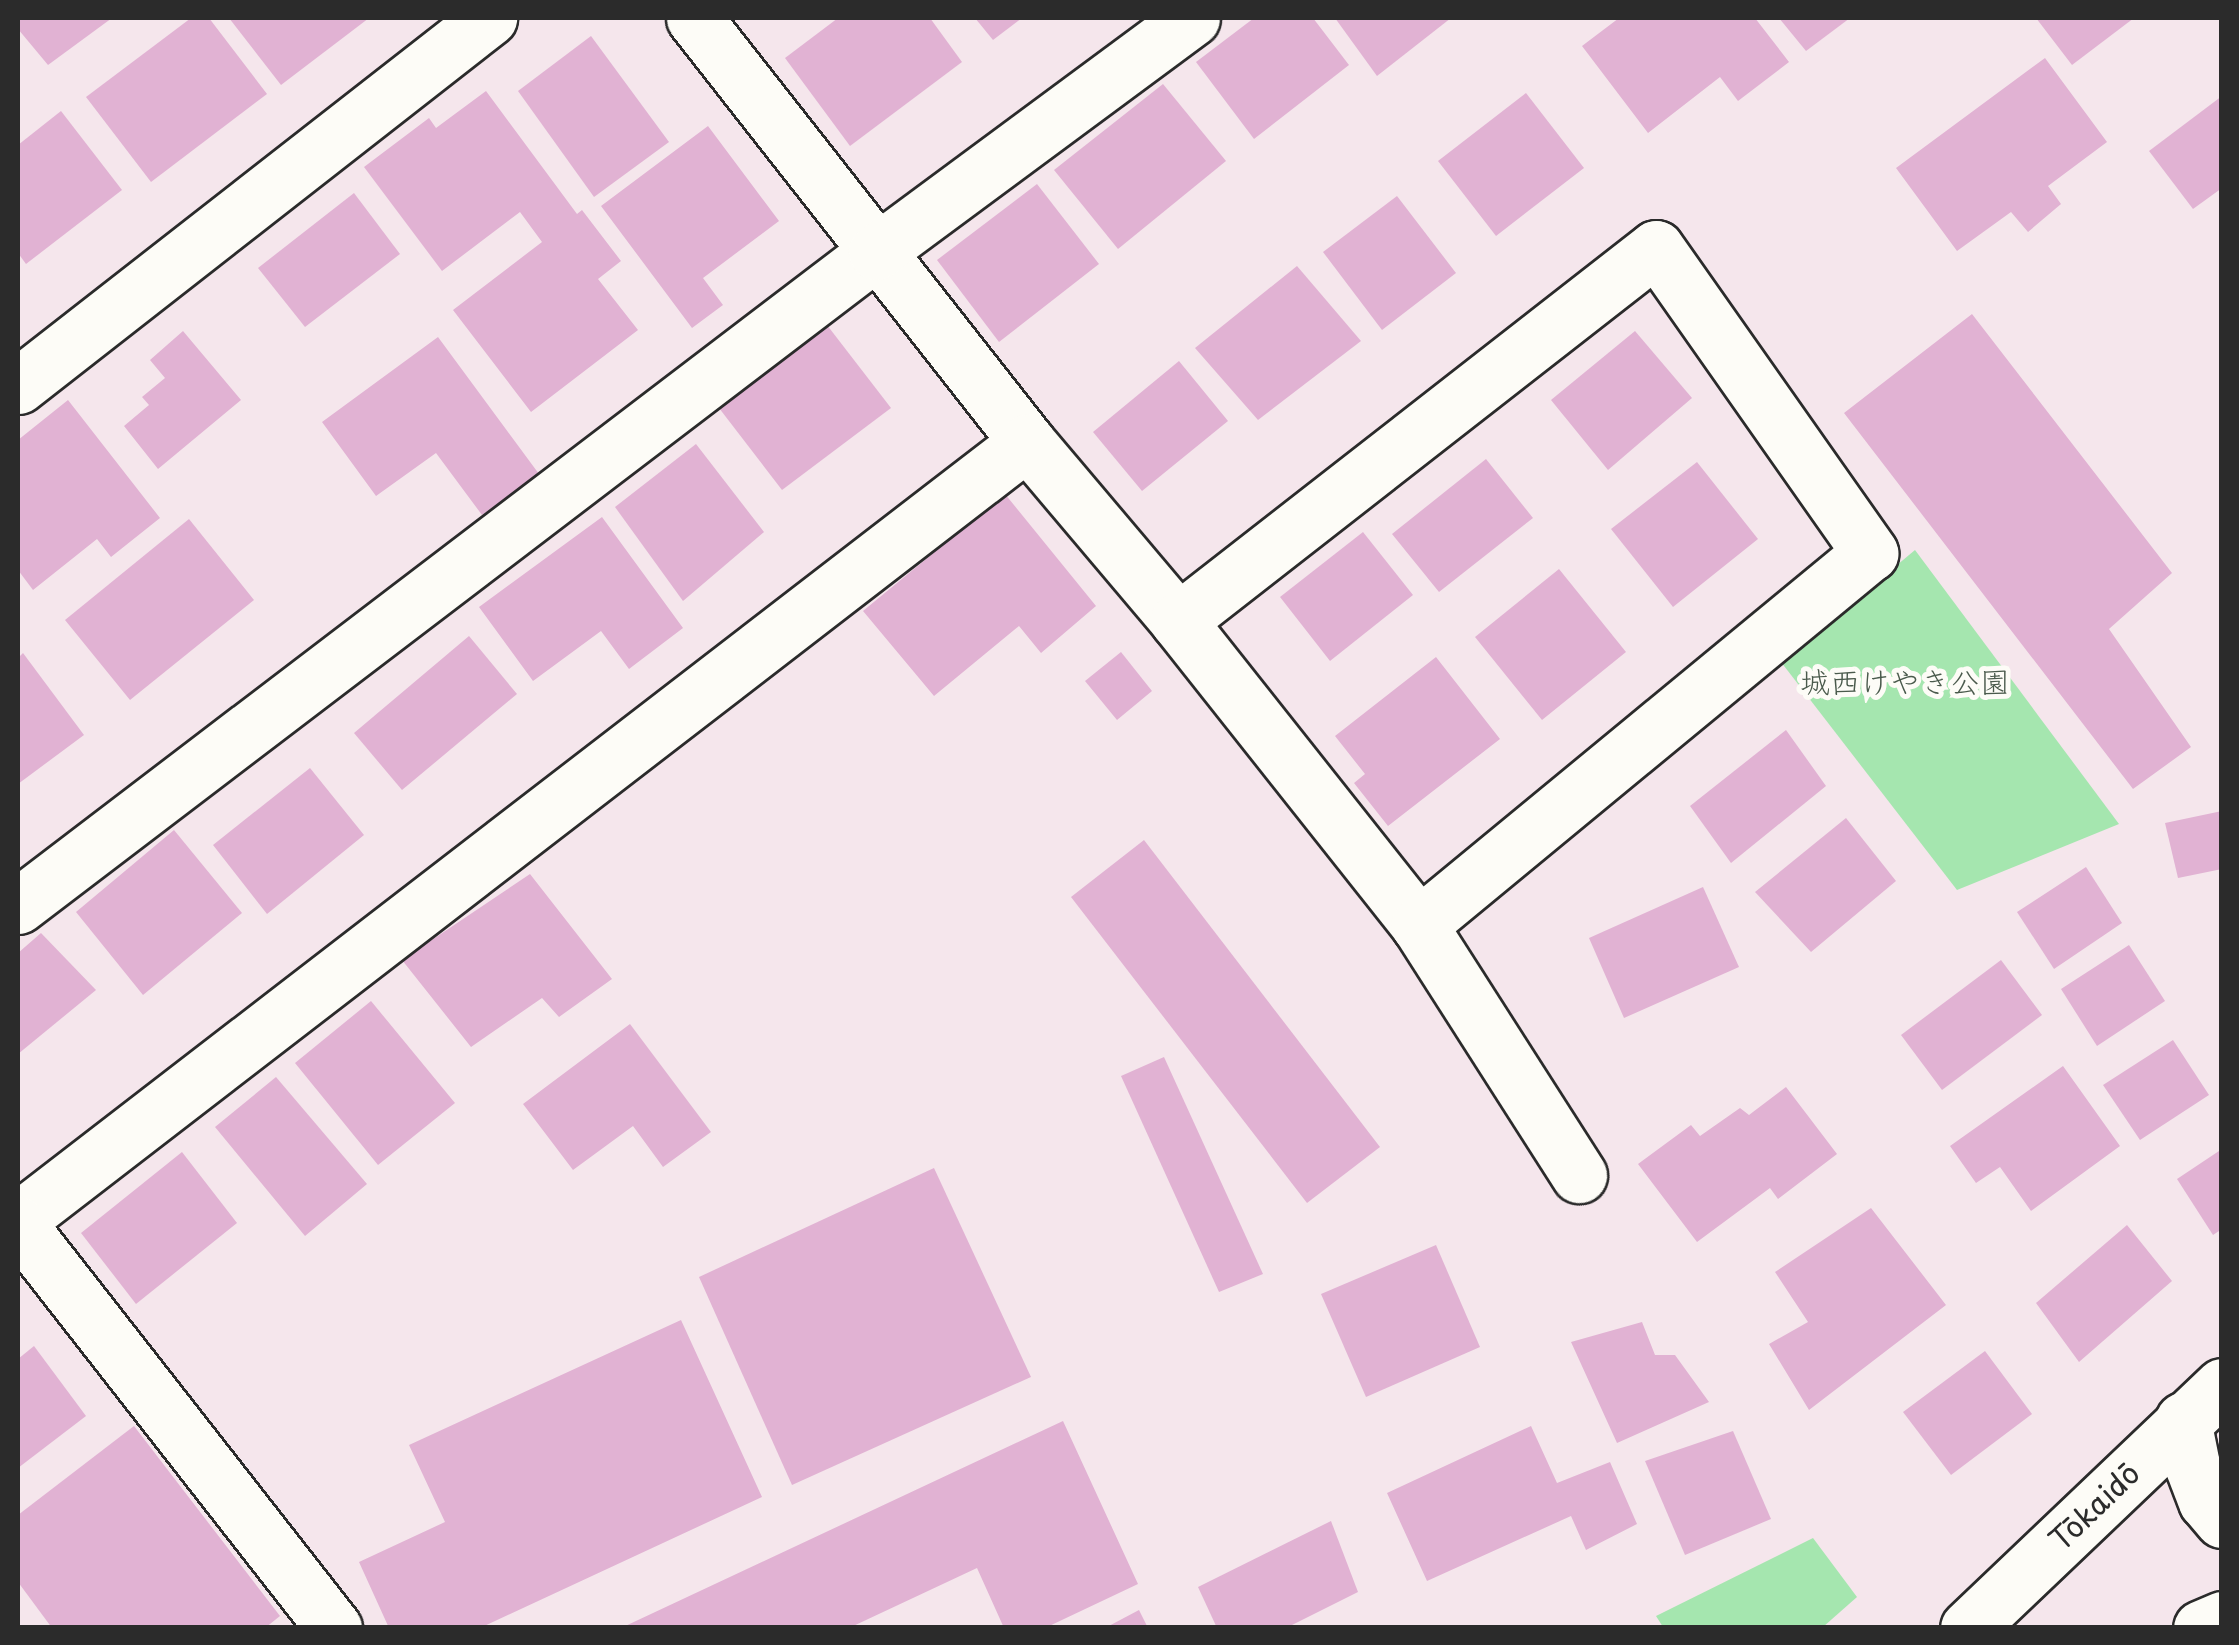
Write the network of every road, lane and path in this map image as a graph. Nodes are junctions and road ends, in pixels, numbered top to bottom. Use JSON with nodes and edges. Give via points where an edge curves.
{"nodes":[{"id":1,"x":489,"y":18,"type":"edge"},
{"id":2,"x":694,"y":18,"type":"edge"},
{"id":3,"x":1192,"y":18,"type":"edge"},
{"id":4,"x":876,"y":252,"type":"junction"},
{"id":5,"x":24,"y":368,"type":"edge"},
{"id":6,"x":1027,"y":442,"type":"junction"},
{"id":7,"x":1178,"y":620,"type":"junction"},
{"id":8,"x":18,"y":906,"type":"edge"},
{"id":9,"x":1419,"y":924,"type":"junction"},
{"id":10,"x":1579,"y":1175,"type":"dead end"},
{"id":11,"x":18,"y":1222,"type":"edge"},
{"id":12,"x":2202,"y":1403,"type":"edge"},
{"id":13,"x":2222,"y":1520,"type":"edge"},
{"id":14,"x":2222,"y":1618,"type":"edge"},
{"id":15,"x":334,"y":1628,"type":"edge"},
{"id":16,"x":1968,"y":1628,"type":"edge"},
{"id":17,"x":2202,"y":1628,"type":"edge"}],
"edges":[{"from":1,"to":5,"type":"street"},
{"from":2,"to":4,"type":"street"},
{"from":3,"to":4,"type":"street"},
{"from":4,"to":6,"type":"street"},
{"from":4,"to":8,"type":"street"},
{"from":6,"to":7,"type":"street"},
{"from":6,"to":11,"type":"street"},
{"from":7,"to":9,"type":"street"},
{"from":7,"to":9,"type":"street","via":[[1656,248],[1870,553]]},
{"from":9,"to":10,"type":"street"},
{"from":11,"to":15,"type":"street"},
{"from":12,"to":13,"type":"street","via":[[2192,1466]]},
{"from":12,"to":16,"type":"street","name":"Tōkaidō"},
{"from":14,"to":17,"type":"street"}]}
